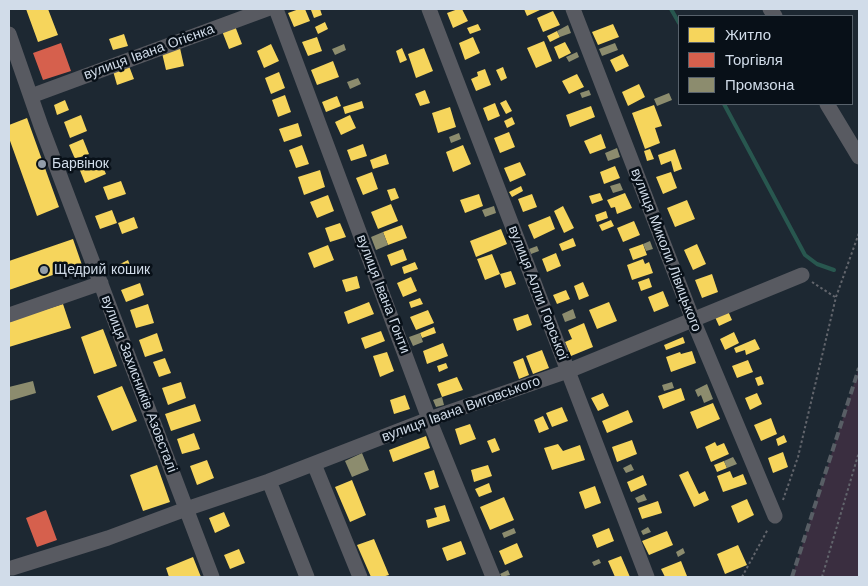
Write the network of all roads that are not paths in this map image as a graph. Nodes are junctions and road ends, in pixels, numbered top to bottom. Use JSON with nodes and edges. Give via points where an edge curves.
{"nodes":[{"id":1,"x":267,"y":9,"type":"edge"},
{"id":2,"x":276,"y":9,"type":"edge"},
{"id":3,"x":429,"y":9,"type":"edge"},
{"id":4,"x":574,"y":9,"type":"edge"},
{"id":5,"x":9,"y":34,"type":"edge"},
{"id":6,"x":31,"y":96,"type":"junction"},
{"id":7,"x":828,"y":105,"type":"edge"},
{"id":8,"x":859,"y":156,"type":"edge"},
{"id":9,"x":802,"y":275,"type":"road end"},
{"id":10,"x":101,"y":283,"type":"junction"},
{"id":11,"x":9,"y":315,"type":"edge"},
{"id":12,"x":693,"y":320,"type":"junction"},
{"id":13,"x":568,"y":371,"type":"junction"},
{"id":14,"x":429,"y":419,"type":"junction"},
{"id":15,"x":314,"y":464,"type":"junction"},
{"id":16,"x":269,"y":481,"type":"junction"},
{"id":17,"x":186,"y":509,"type":"junction"},
{"id":18,"x":775,"y":516,"type":"road end"},
{"id":19,"x":12,"y":567,"type":"edge"},
{"id":20,"x":212,"y":577,"type":"edge"},
{"id":21,"x":308,"y":577,"type":"edge"},
{"id":22,"x":360,"y":577,"type":"edge"},
{"id":23,"x":493,"y":577,"type":"edge"},
{"id":24,"x":647,"y":577,"type":"edge"}],
"edges":[{"from":1,"to":6,"type":"street","name":"вулиця Івана Огієнка"},
{"from":2,"to":14,"type":"street","name":"вулиця Івана Гонти"},
{"from":3,"to":13,"type":"street","name":"вулиця Алли Горської"},
{"from":4,"to":12,"type":"street","name":"вулиця Миколи Лівицького"},
{"from":5,"to":6,"type":"street","name":"вулиця Захисників Азовсталі"},
{"from":6,"to":10,"type":"street","name":"вулиця Захисників Азовсталі"},
{"from":7,"to":8,"type":"street"},
{"from":9,"to":12,"type":"street","name":"вулиця Івана Виговського"},
{"from":10,"to":11,"type":"street"},
{"from":10,"to":17,"type":"street","name":"вулиця Захисників Азовсталі"},
{"from":12,"to":13,"type":"street","name":"вулиця Івана Виговського"},
{"from":12,"to":18,"type":"street","name":"вулиця Миколи Лівицького"},
{"from":13,"to":14,"type":"street","name":"вулиця Івана Виговського"},
{"from":13,"to":24,"type":"street","name":"вулиця Алли Горської"},
{"from":14,"to":15,"type":"street","name":"вулиця Івана Виговського"},
{"from":14,"to":23,"type":"street","name":"вулиця Івана Гонти"},
{"from":15,"to":16,"type":"street","name":"вулиця Івана Виговського"},
{"from":15,"to":22,"type":"street"},
{"from":16,"to":17,"type":"street","name":"вулиця Івана Виговського"},
{"from":16,"to":21,"type":"street"},
{"from":17,"to":19,"type":"street","via":[[108,538]]},
{"from":17,"to":20,"type":"street","name":"вулиця Захисників Азовсталі"}]}
